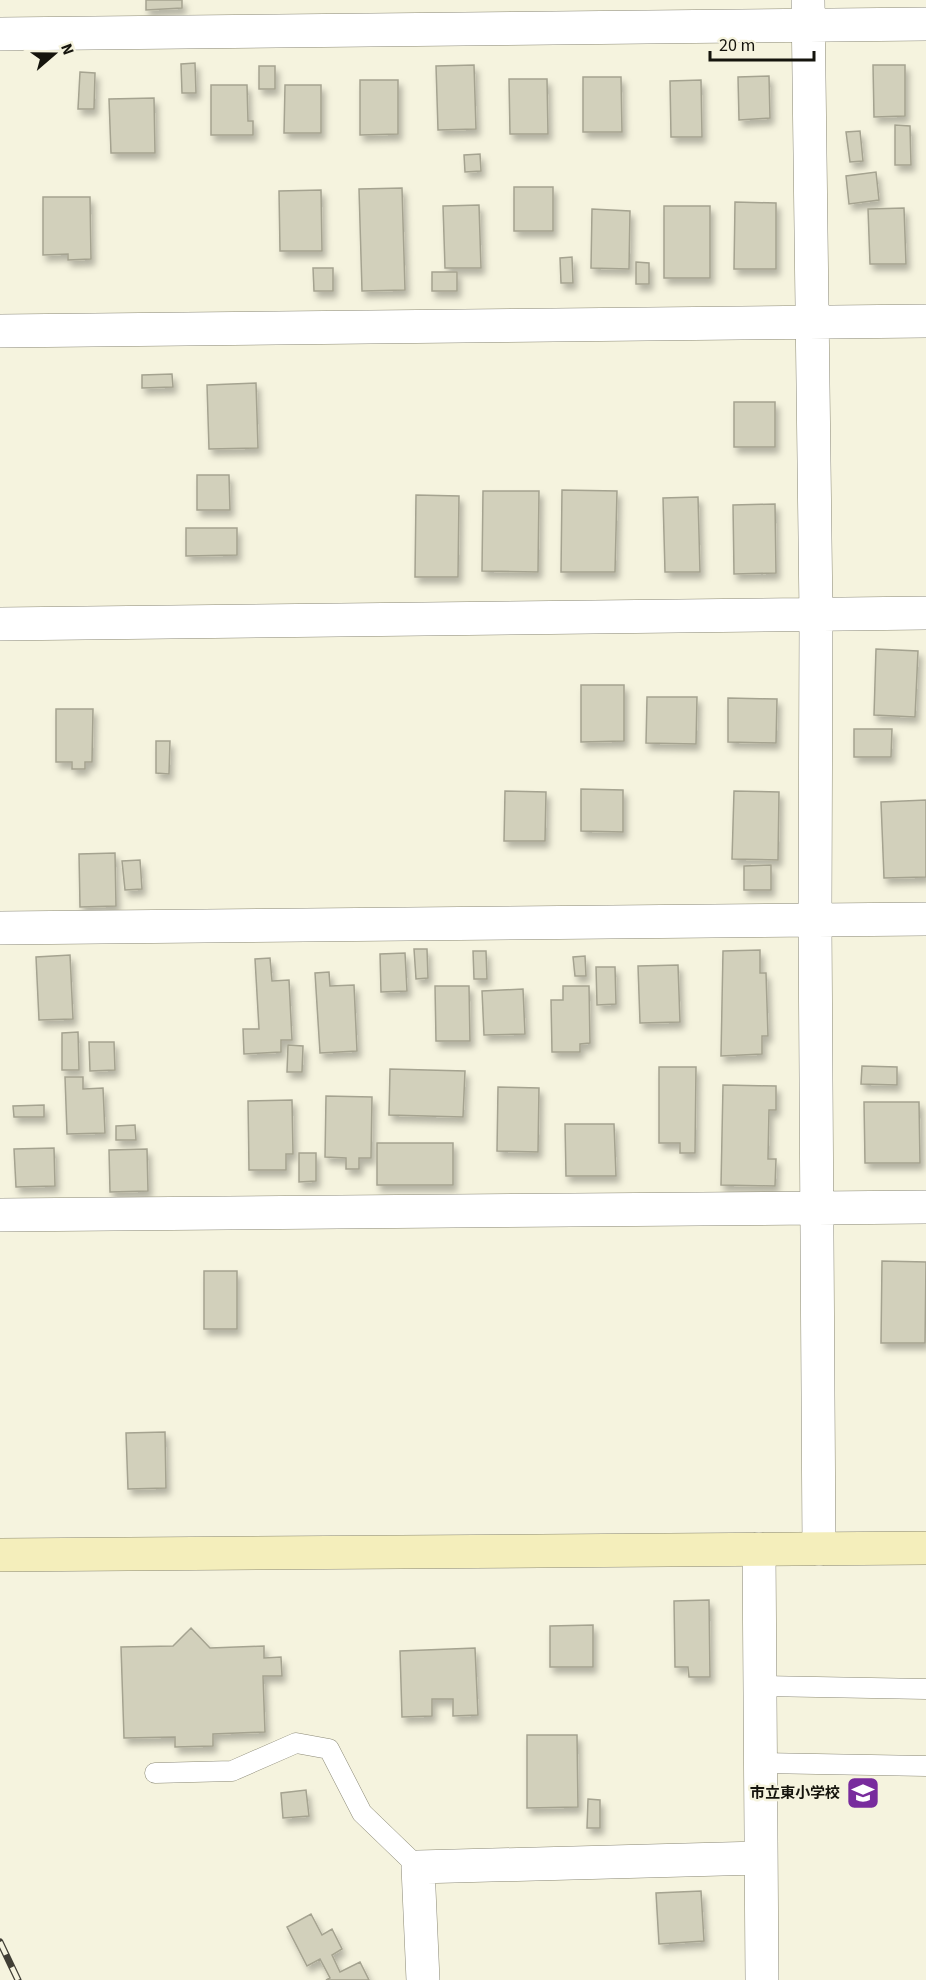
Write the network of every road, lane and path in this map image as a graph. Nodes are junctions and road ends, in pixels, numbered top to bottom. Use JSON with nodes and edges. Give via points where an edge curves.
{"nodes":[{"id":1,"x":809,"y":12,"type":"edge"},
{"id":2,"x":926,"y":24,"type":"edge"},
{"id":3,"x":0,"y":34,"type":"edge"},
{"id":4,"x":926,"y":321,"type":"edge"},
{"id":5,"x":812,"y":322,"type":"junction"},
{"id":6,"x":0,"y":331,"type":"edge"},
{"id":7,"x":926,"y":613,"type":"edge"},
{"id":8,"x":816,"y":614,"type":"junction"},
{"id":9,"x":0,"y":624,"type":"edge"},
{"id":10,"x":926,"y":919,"type":"edge"},
{"id":11,"x":815,"y":922,"type":"junction"},
{"id":12,"x":0,"y":928,"type":"edge"},
{"id":13,"x":926,"y":1207,"type":"edge"},
{"id":14,"x":817,"y":1208,"type":"junction"},
{"id":15,"x":0,"y":1215,"type":"edge"},
{"id":16,"x":926,"y":1548,"type":"edge"},
{"id":17,"x":819,"y":1549,"type":"junction"},
{"id":18,"x":759,"y":1550,"type":"junction"},
{"id":19,"x":0,"y":1555,"type":"edge"},
{"id":20,"x":759,"y":1686,"type":"junction"},
{"id":21,"x":926,"y":1689,"type":"edge"},
{"id":22,"x":760,"y":1763,"type":"junction"},
{"id":23,"x":926,"y":1766,"type":"edge"},
{"id":24,"x":155,"y":1773,"type":"dead end"},
{"id":25,"x":760,"y":1858,"type":"junction"},
{"id":26,"x":418,"y":1868,"type":"junction"},
{"id":27,"x":423,"y":1980,"type":"edge"},
{"id":28,"x":762,"y":1980,"type":"edge"}],
"edges":[{"from":1,"to":2,"type":"street"},
{"from":1,"to":3,"type":"street"},
{"from":1,"to":5,"type":"street"},
{"from":4,"to":5,"type":"street"},
{"from":5,"to":6,"type":"street"},
{"from":5,"to":8,"type":"street"},
{"from":7,"to":8,"type":"street"},
{"from":8,"to":9,"type":"street"},
{"from":8,"to":11,"type":"street"},
{"from":10,"to":11,"type":"street"},
{"from":11,"to":12,"type":"street"},
{"from":11,"to":14,"type":"street"},
{"from":13,"to":14,"type":"street"},
{"from":14,"to":15,"type":"street"},
{"from":14,"to":17,"type":"street"},
{"from":16,"to":17,"type":"street"},
{"from":17,"to":18,"type":"street"},
{"from":18,"to":19,"type":"street"},
{"from":18,"to":20,"type":"street"},
{"from":20,"to":21,"type":"lane"},
{"from":20,"to":22,"type":"street"},
{"from":22,"to":23,"type":"lane"},
{"from":22,"to":25,"type":"street"},
{"from":24,"to":26,"type":"lane","via":[[232,1771],[296,1743],[329,1749],[362,1813]]},
{"from":25,"to":26,"type":"street"},
{"from":25,"to":28,"type":"street"},
{"from":26,"to":27,"type":"street"}]}
